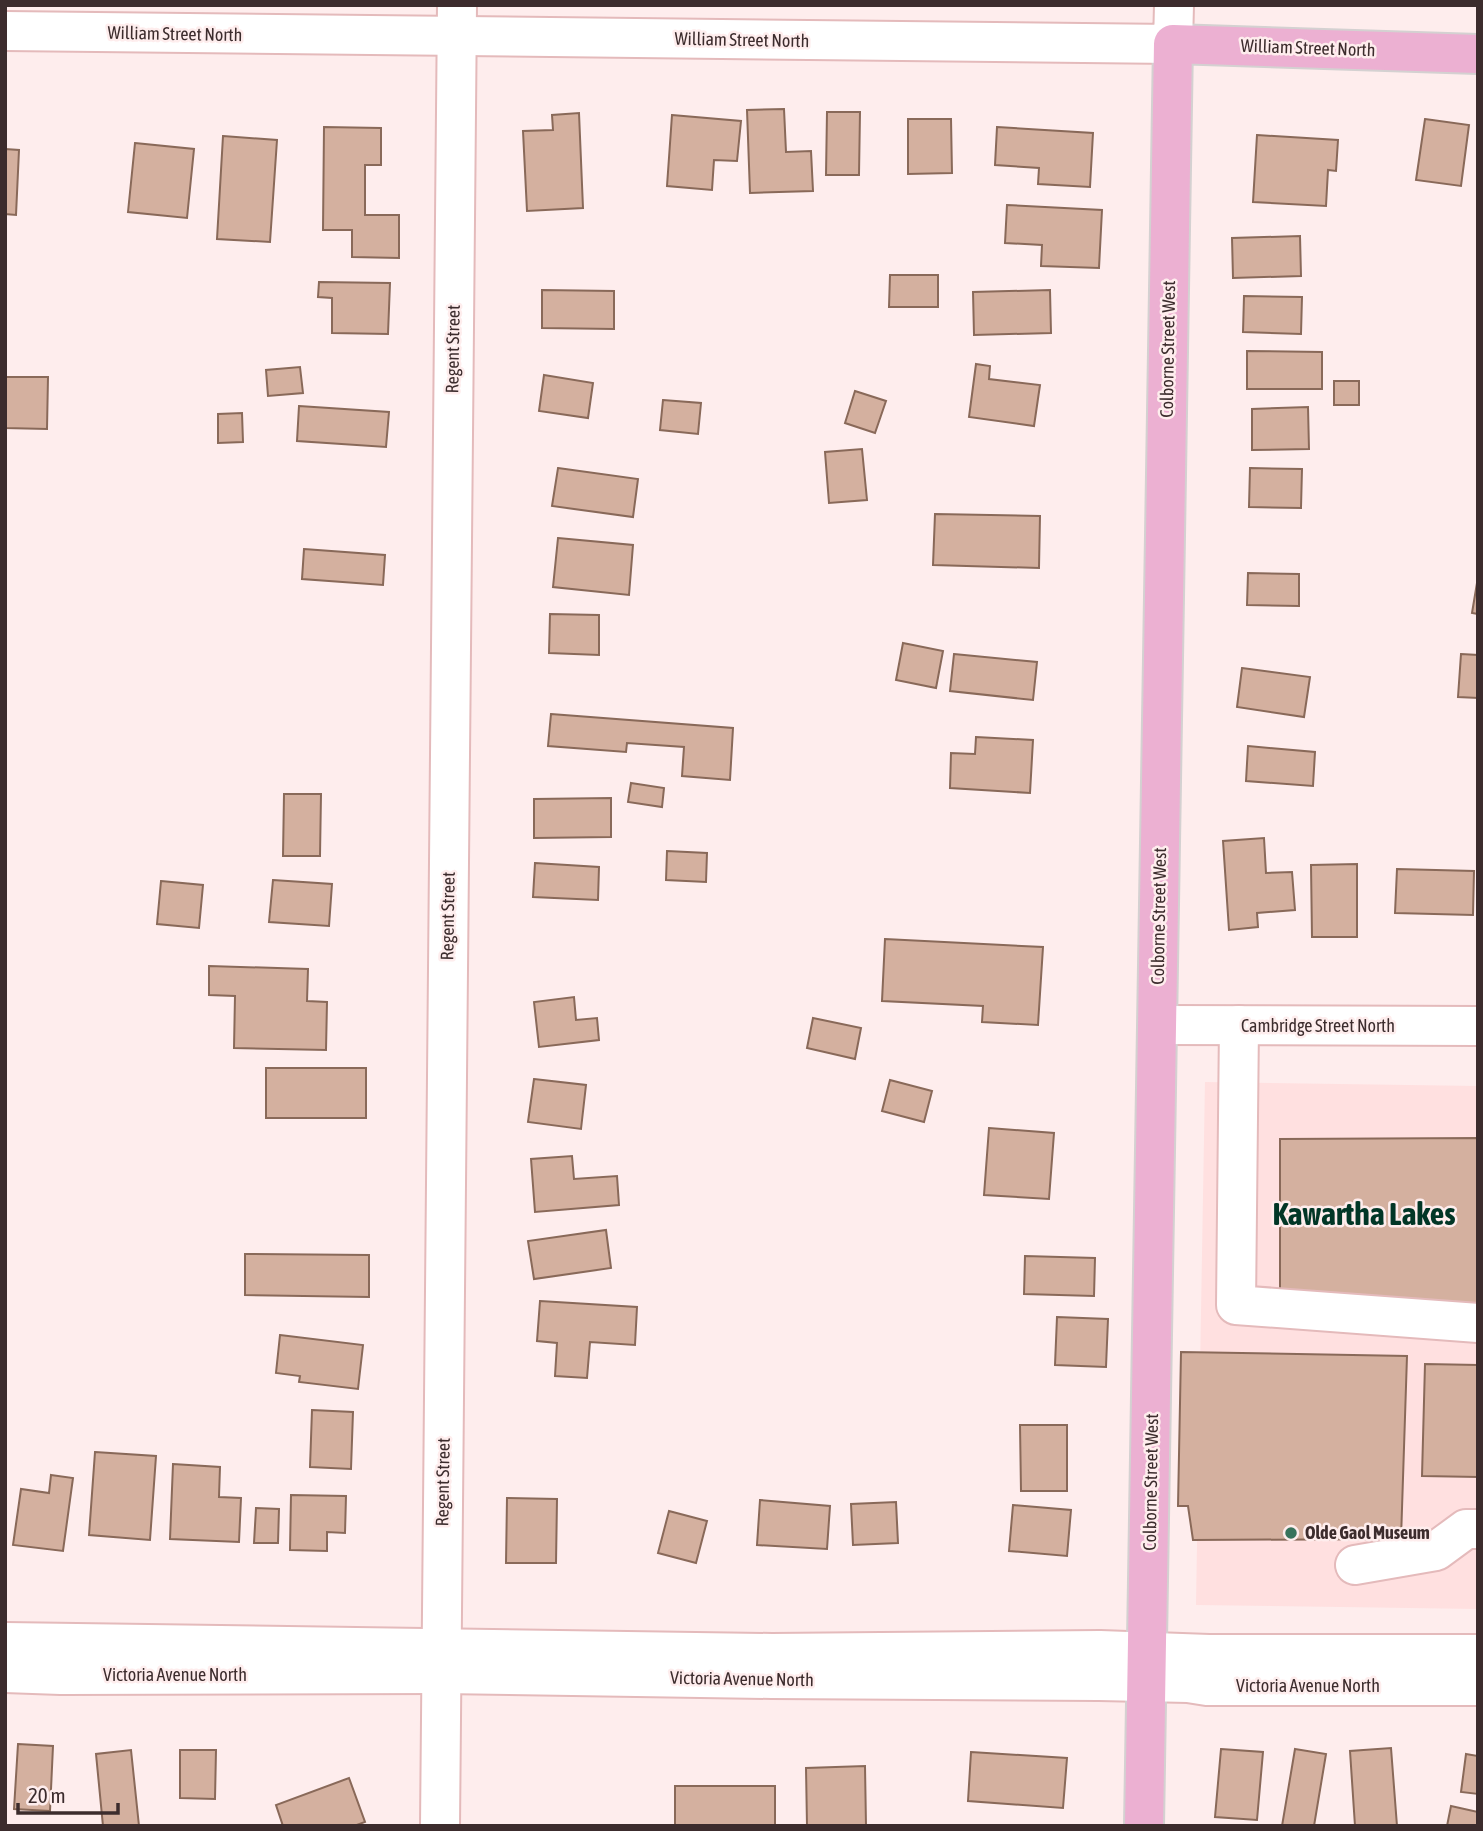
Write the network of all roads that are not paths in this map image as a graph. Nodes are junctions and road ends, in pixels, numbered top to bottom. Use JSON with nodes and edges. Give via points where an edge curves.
{"nodes":[{"id":1,"x":1174,"y":5,"type":"edge"},
{"id":2,"x":456,"y":21,"type":"edge"},
{"id":3,"x":5,"y":32,"type":"edge"},
{"id":4,"x":1173,"y":44,"type":"junction"},
{"id":5,"x":1478,"y":54,"type":"edge"},
{"id":6,"x":1158,"y":1025,"type":"junction"},
{"id":7,"x":1239,"y":1025,"type":"junction"},
{"id":8,"x":1478,"y":1026,"type":"edge"},
{"id":9,"x":1478,"y":1323,"type":"edge"},
{"id":10,"x":1478,"y":1529,"type":"edge"},
{"id":11,"x":1355,"y":1565,"type":"dead end"},
{"id":12,"x":5,"y":1642,"type":"edge"},
{"id":13,"x":1478,"y":1654,"type":"edge"},
{"id":14,"x":61,"y":1659,"type":"junction"},
{"id":15,"x":442,"y":1660,"type":"junction"},
{"id":16,"x":1147,"y":1666,"type":"junction"},
{"id":17,"x":5,"y":1673,"type":"edge"},
{"id":18,"x":1478,"y":1686,"type":"edge"},
{"id":19,"x":440,"y":1826,"type":"edge"},
{"id":20,"x":1144,"y":1826,"type":"edge"}],
"edges":[{"from":1,"to":4,"type":"street","name":"Colborne Street West"},
{"from":2,"to":3,"type":"street","name":"William Street North"},
{"from":2,"to":4,"type":"street","name":"William Street North"},
{"from":2,"to":15,"type":"street","name":"Regent Street"},
{"from":4,"to":5,"type":"main road","name":"William Street North"},
{"from":4,"to":6,"type":"main road","name":"Colborne Street West"},
{"from":6,"to":7,"type":"street","name":"Cambridge Street North"},
{"from":6,"to":16,"type":"main road","name":"Colborne Street West"},
{"from":7,"to":8,"type":"street","name":"Cambridge Street North"},
{"from":7,"to":9,"type":"street","via":[[1236,1305]]},
{"from":10,"to":11,"type":"street","via":[[1466,1529],[1436,1551]]},
{"from":12,"to":14,"type":"street","name":"Victoria Avenue North"},
{"from":13,"to":16,"type":"street","name":"Victoria Avenue North","via":[[1209,1654]]},
{"from":14,"to":15,"type":"street","name":"Victoria Avenue North"},
{"from":14,"to":17,"type":"street","name":"Victoria Avenue North"},
{"from":15,"to":16,"type":"street","name":"Victoria Avenue North"},
{"from":15,"to":19,"type":"street","name":"Regent Street"},
{"from":16,"to":18,"type":"street","name":"Victoria Avenue North","via":[[1207,1686]]},
{"from":16,"to":20,"type":"main road","name":"Colborne Street West"}]}
